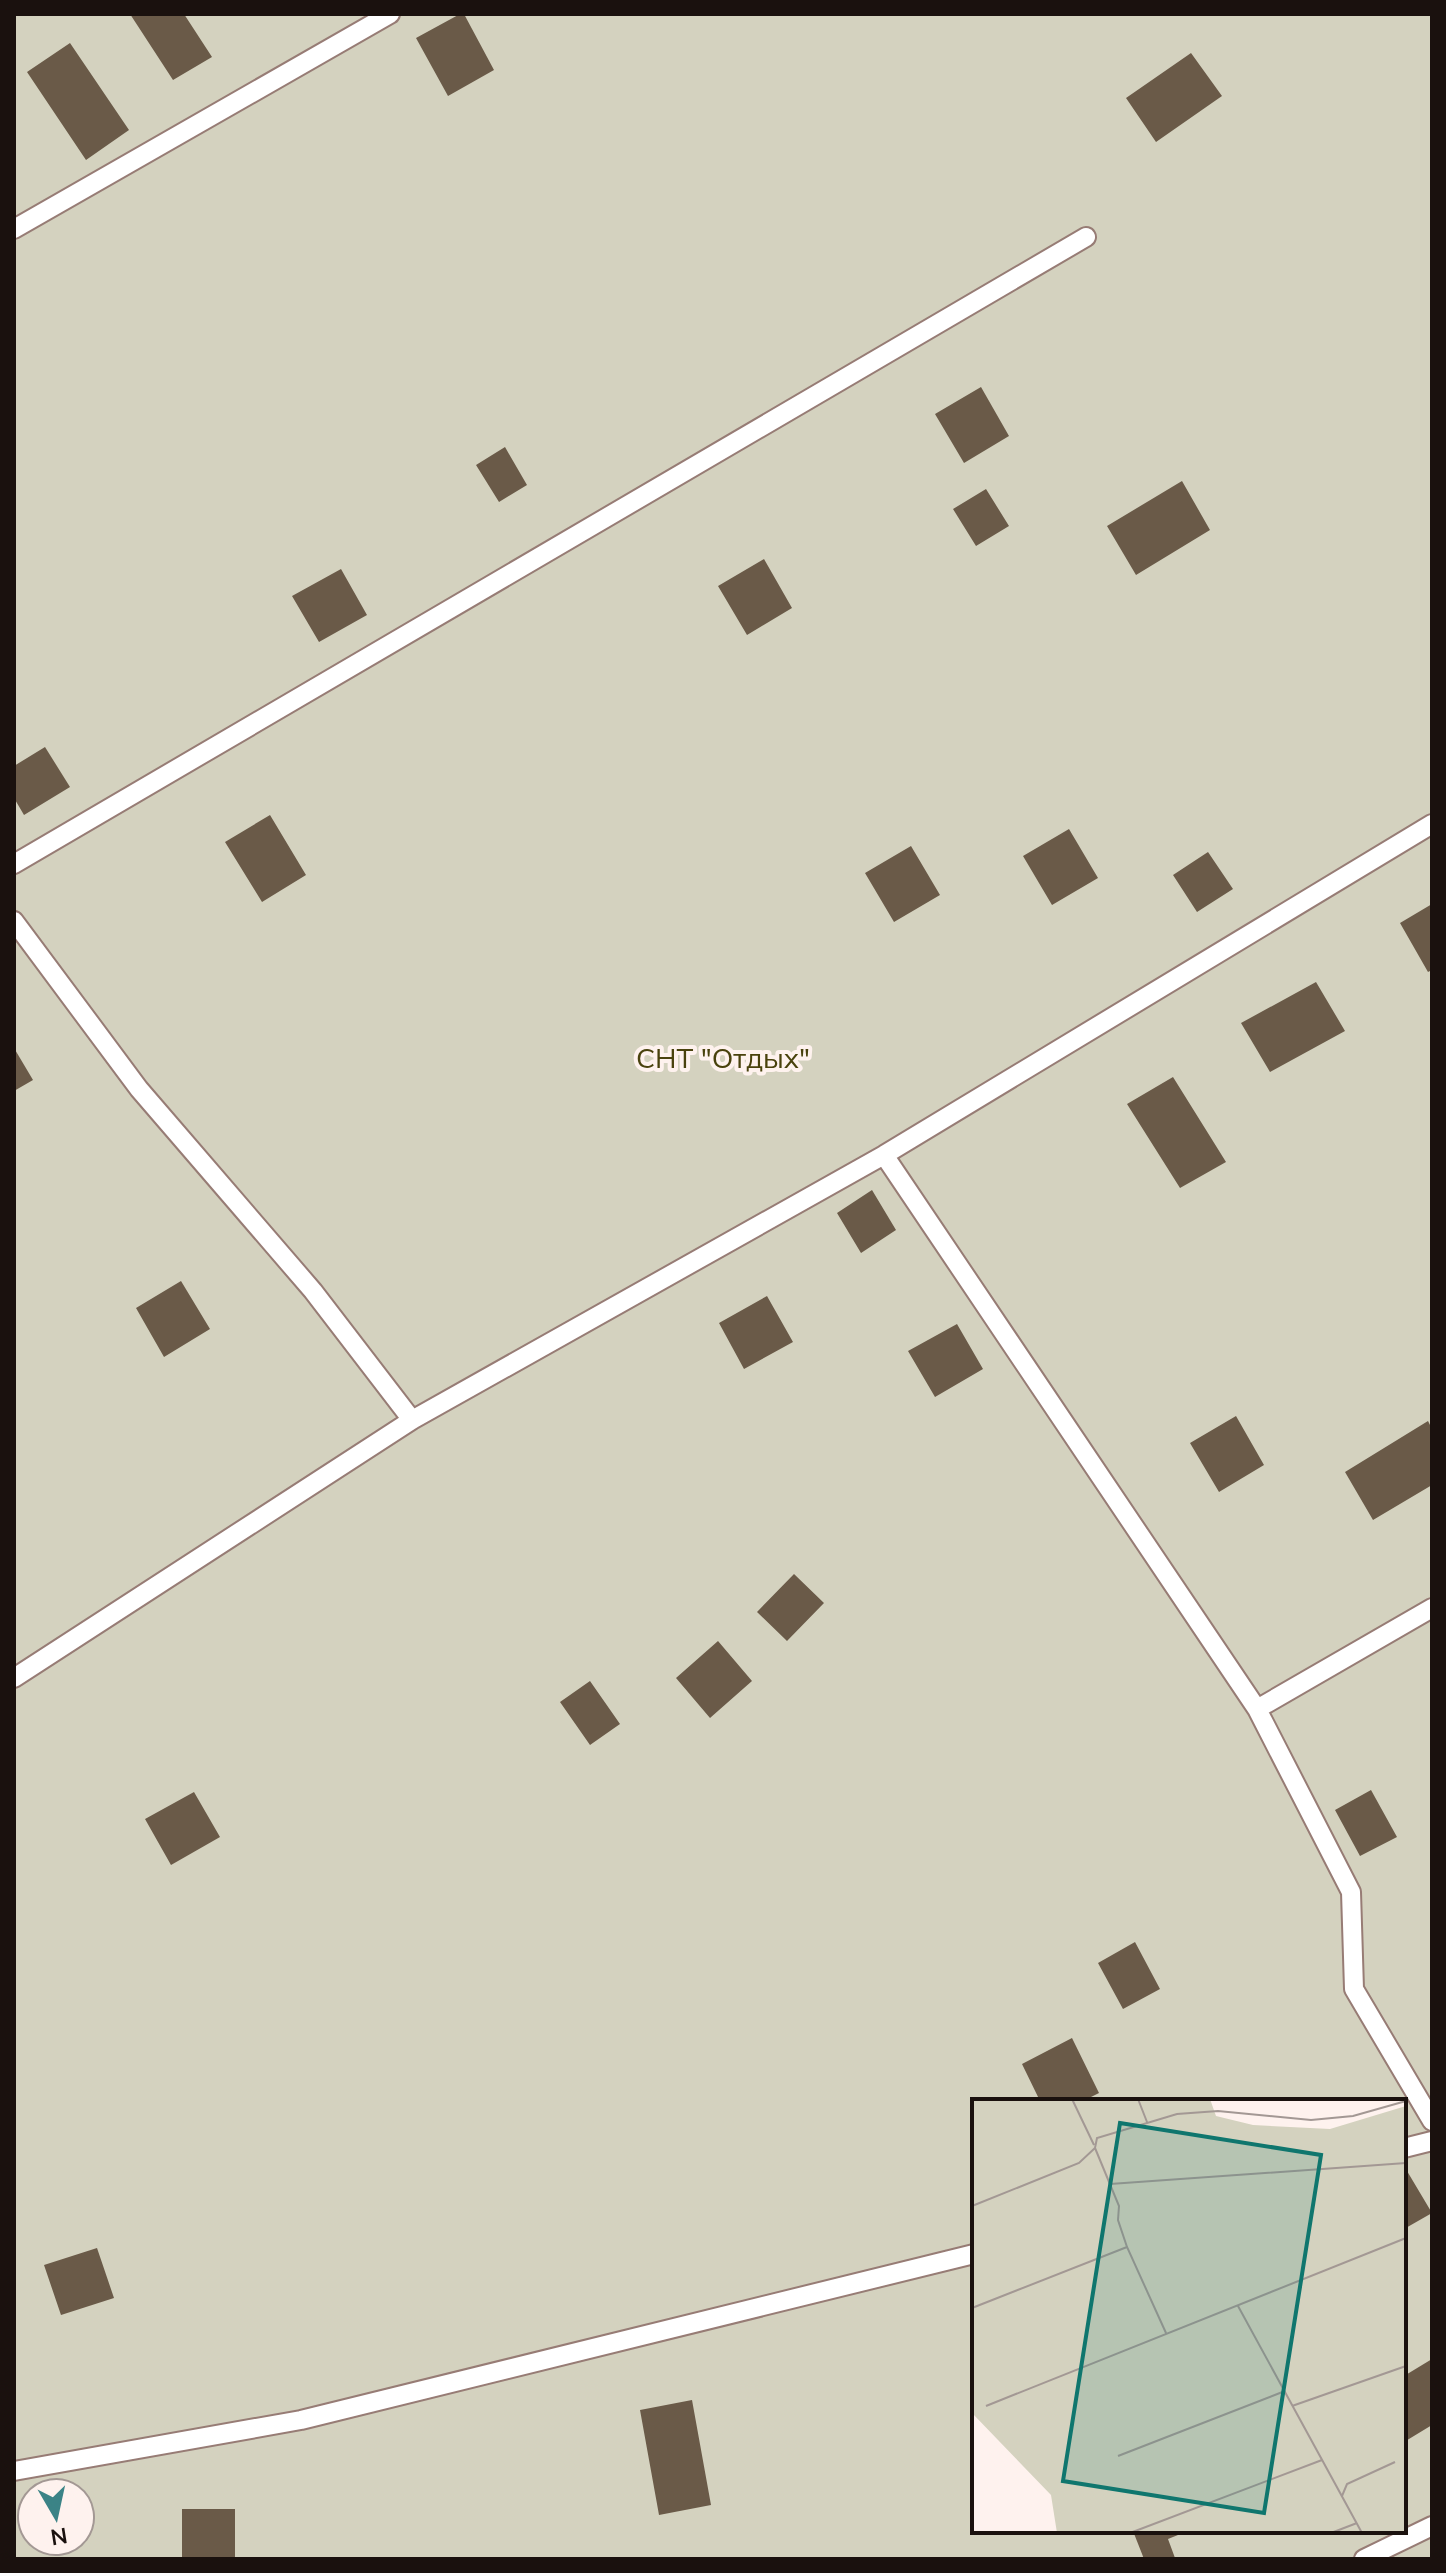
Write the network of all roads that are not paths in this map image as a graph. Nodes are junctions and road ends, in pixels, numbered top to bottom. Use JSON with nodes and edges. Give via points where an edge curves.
{"nodes":[{"id":1,"x":390,"y":14,"type":"edge"},
{"id":2,"x":14,"y":229,"type":"edge"},
{"id":3,"x":1086,"y":237,"type":"dead end"},
{"id":4,"x":1432,"y":824,"type":"edge"},
{"id":5,"x":14,"y":864,"type":"edge"},
{"id":6,"x":14,"y":921,"type":"edge"},
{"id":7,"x":884,"y":1155,"type":"junction"},
{"id":8,"x":412,"y":1420,"type":"junction"},
{"id":9,"x":1432,"y":1608,"type":"edge"},
{"id":10,"x":14,"y":1678,"type":"edge"},
{"id":11,"x":1257,"y":1709,"type":"junction"},
{"id":12,"x":1432,"y":2121,"type":"edge"},
{"id":13,"x":1432,"y":2141,"type":"edge"},
{"id":14,"x":1406,"y":2148,"type":"edge"},
{"id":15,"x":972,"y":2254,"type":"edge"},
{"id":16,"x":14,"y":2471,"type":"edge"},
{"id":17,"x":1432,"y":2526,"type":"edge"},
{"id":18,"x":1364,"y":2559,"type":"edge"}],
"edges":[{"from":1,"to":2,"type":"lane"},
{"from":3,"to":5,"type":"lane"},
{"from":4,"to":7,"type":"lane"},
{"from":6,"to":8,"type":"lane","via":[[139,1089],[313,1291]]},
{"from":7,"to":8,"type":"lane"},
{"from":7,"to":11,"type":"lane"},
{"from":8,"to":10,"type":"lane"},
{"from":9,"to":11,"type":"lane"},
{"from":11,"to":12,"type":"lane","via":[[1351,1892],[1354,1989]]},
{"from":13,"to":14,"type":"lane"},
{"from":15,"to":16,"type":"lane","via":[[301,2420]]},
{"from":17,"to":18,"type":"lane"}]}
